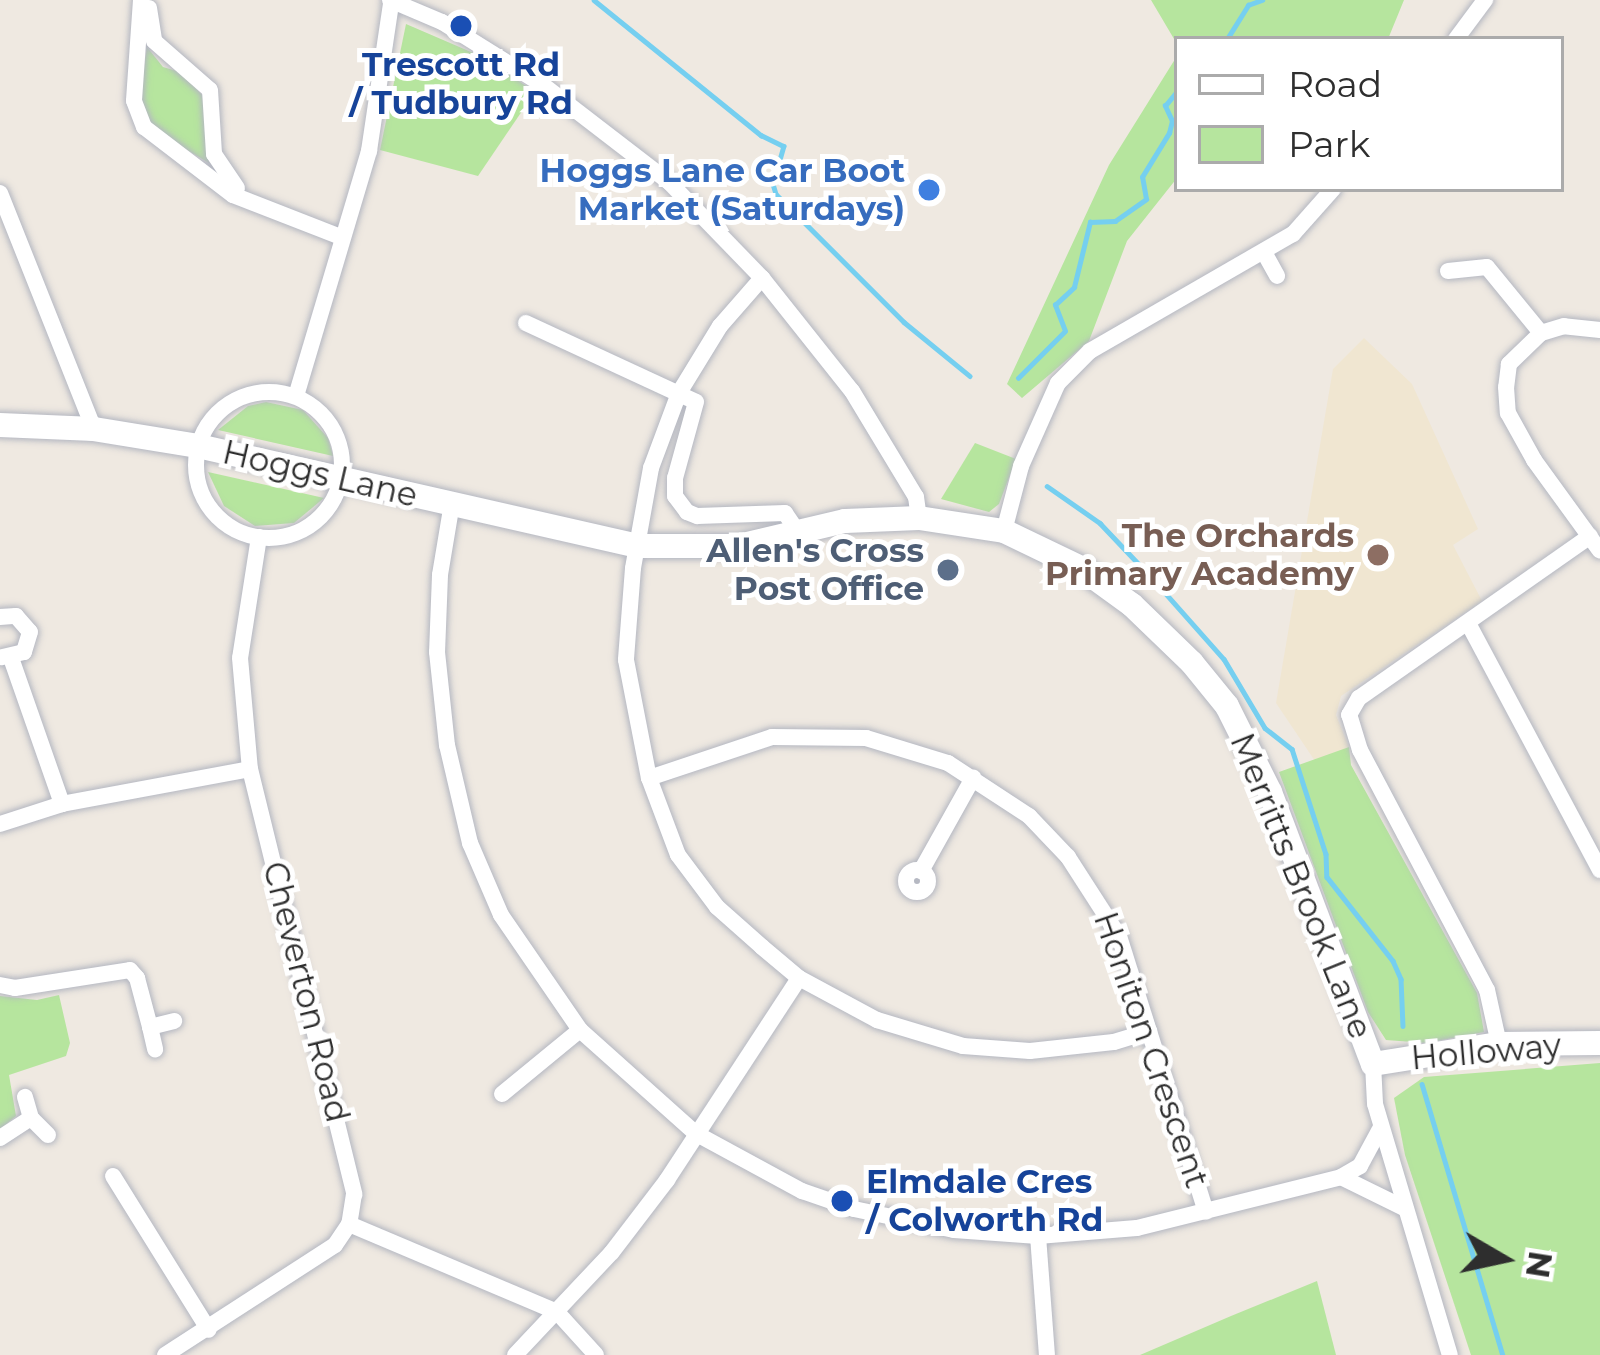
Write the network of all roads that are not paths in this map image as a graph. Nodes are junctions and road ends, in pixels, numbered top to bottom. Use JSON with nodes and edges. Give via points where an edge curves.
{"nodes":[{"id":1,"x":144,"y":0,"type":"edge"},
{"id":2,"x":1485,"y":0,"type":"edge"},
{"id":3,"x":390,"y":1,"type":"edge"},
{"id":4,"x":1458,"y":36,"type":"edge"},
{"id":5,"x":1330,"y":192,"type":"edge"},
{"id":6,"x":250,"y":202,"type":"junction"},
{"id":7,"x":2,"y":206,"type":"edge"},
{"id":8,"x":341,"y":237,"type":"junction"},
{"id":9,"x":1265,"y":254,"type":"junction"},
{"id":10,"x":1448,"y":271,"type":"dead end"},
{"id":11,"x":1277,"y":276,"type":"dead end"},
{"id":12,"x":762,"y":278,"type":"junction"},
{"id":13,"x":526,"y":323,"type":"dead end"},
{"id":14,"x":1600,"y":330,"type":"edge"},
{"id":15,"x":1541,"y":333,"type":"junction"},
{"id":16,"x":679,"y":393,"type":"junction"},
{"id":17,"x":296,"y":396,"type":"junction"},
{"id":18,"x":0,"y":425,"type":"edge"},
{"id":19,"x":94,"y":429,"type":"junction"},
{"id":20,"x":198,"y":446,"type":"junction"},
{"id":21,"x":341,"y":480,"type":"junction"},
{"id":22,"x":452,"y":503,"type":"junction"},
{"id":23,"x":919,"y":518,"type":"junction"},
{"id":24,"x":1004,"y":530,"type":"junction"},
{"id":25,"x":798,"y":532,"type":"junction"},
{"id":26,"x":259,"y":537,"type":"junction"},
{"id":27,"x":1595,"y":543,"type":"edge"},
{"id":28,"x":637,"y":546,"type":"junction"},
{"id":29,"x":0,"y":617,"type":"edge"},
{"id":30,"x":1468,"y":623,"type":"junction"},
{"id":31,"x":6,"y":657,"type":"edge"},
{"id":32,"x":250,"y":769,"type":"junction"},
{"id":33,"x":649,"y":778,"type":"junction"},
{"id":34,"x":973,"y":778,"type":"junction"},
{"id":35,"x":62,"y":804,"type":"junction"},
{"id":36,"x":0,"y":824,"type":"edge"},
{"id":37,"x":1600,"y":870,"type":"edge"},
{"id":38,"x":921,"y":871,"type":"dead end"},
{"id":39,"x":799,"y":978,"type":"junction"},
{"id":40,"x":0,"y":985,"type":"edge"},
{"id":41,"x":174,"y":1021,"type":"dead end"},
{"id":42,"x":150,"y":1027,"type":"junction"},
{"id":43,"x":580,"y":1030,"type":"junction"},
{"id":44,"x":1149,"y":1031,"type":"junction"},
{"id":45,"x":1600,"y":1043,"type":"edge"},
{"id":46,"x":1499,"y":1044,"type":"junction"},
{"id":47,"x":154,"y":1049,"type":"dead end"},
{"id":48,"x":1372,"y":1064,"type":"junction"},
{"id":49,"x":502,"y":1094,"type":"dead end"},
{"id":50,"x":25,"y":1097,"type":"dead end"},
{"id":51,"x":31,"y":1118,"type":"junction"},
{"id":52,"x":1381,"y":1127,"type":"junction"},
{"id":53,"x":695,"y":1133,"type":"junction"},
{"id":54,"x":48,"y":1135,"type":"dead end"},
{"id":55,"x":0,"y":1138,"type":"edge"},
{"id":56,"x":113,"y":1176,"type":"dead end"},
{"id":57,"x":1341,"y":1177,"type":"junction"},
{"id":58,"x":1406,"y":1209,"type":"junction"},
{"id":59,"x":1206,"y":1212,"type":"junction"},
{"id":60,"x":349,"y":1224,"type":"junction"},
{"id":61,"x":1038,"y":1236,"type":"junction"},
{"id":62,"x":557,"y":1312,"type":"junction"},
{"id":63,"x":209,"y":1330,"type":"junction"},
{"id":64,"x":165,"y":1355,"type":"edge"},
{"id":65,"x":515,"y":1355,"type":"edge"},
{"id":66,"x":596,"y":1355,"type":"edge"},
{"id":67,"x":1047,"y":1355,"type":"edge"},
{"id":68,"x":1450,"y":1355,"type":"edge"}],
"edges":[{"from":1,"to":6,"type":"street","via":[[154,41],[210,90],[214,154]]},
{"from":1,"to":6,"type":"street","via":[[134,101],[144,127]]},
{"from":2,"to":4,"type":"street"},
{"from":3,"to":8,"type":"street","via":[[369,151]]},
{"from":3,"to":12,"type":"street","via":[[442,22],[543,85],[669,182]]},
{"from":5,"to":9,"type":"street"},
{"from":6,"to":8,"type":"street"},
{"from":7,"to":19,"type":"street"},
{"from":8,"to":17,"type":"street"},
{"from":9,"to":11,"type":"street"},
{"from":9,"to":24,"type":"street","via":[[1090,351],[1058,383],[1021,466]]},
{"from":10,"to":15,"type":"street","via":[[1487,267]]},
{"from":12,"to":16,"type":"street"},
{"from":12,"to":23,"type":"street","via":[[852,391],[916,497]]},
{"from":13,"to":16,"type":"street"},
{"from":14,"to":15,"type":"street"},
{"from":15,"to":27,"type":"street","via":[[1509,364],[1508,413]]},
{"from":16,"to":25,"type":"street","via":[[696,402],[675,478],[687,512],[785,513]]},
{"from":16,"to":28,"type":"street","via":[[651,468]]},
{"from":17,"to":20,"type":"street","via":[[264,391],[238,398],[215,415]]},
{"from":17,"to":21,"type":"street","via":[[330,423]]},
{"from":18,"to":19,"type":"street","name":"Hoggs Lane"},
{"from":19,"to":20,"type":"street","name":"Hoggs Lane"},
{"from":20,"to":21,"type":"street","name":"Hoggs Lane"},
{"from":20,"to":26,"type":"street","via":[[197,479],[208,505],[225,524]]},
{"from":21,"to":22,"type":"street","name":"Hoggs Lane"},
{"from":21,"to":26,"type":"street","via":[[309,526]]},
{"from":22,"to":28,"type":"street","name":"Hoggs Lane"},
{"from":22,"to":43,"type":"street","via":[[437,652],[460,803],[501,915]]},
{"from":23,"to":24,"type":"street","name":"Merritts Brook Lane"},
{"from":23,"to":25,"type":"street","name":"Merritts Brook Lane"},
{"from":24,"to":48,"type":"street","name":"Merritts Brook Lane","via":[[1081,568],[1132,605],[1227,706],[1270,792]]},
{"from":25,"to":28,"type":"street","name":"Merritts Brook Lane","via":[[739,545]]},
{"from":26,"to":32,"type":"street","name":"Cheverton Road","via":[[240,658]]},
{"from":27,"to":30,"type":"street"},
{"from":28,"to":33,"type":"street","via":[[626,660]]},
{"from":29,"to":31,"type":"street","via":[[16,616],[30,632],[24,652]]},
{"from":30,"to":37,"type":"street"},
{"from":30,"to":46,"type":"street","via":[[1359,698],[1349,715],[1487,990]]},
{"from":31,"to":35,"type":"street"},
{"from":32,"to":35,"type":"street"},
{"from":32,"to":60,"type":"street","name":"Cheverton Road","via":[[354,1193]]},
{"from":33,"to":34,"type":"street","name":"Honiton Crescent","via":[[772,737],[866,738]]},
{"from":33,"to":39,"type":"street","via":[[678,855],[704,890]]},
{"from":34,"to":38,"type":"street"},
{"from":34,"to":44,"type":"street","name":"Honiton Crescent","via":[[1030,816],[1107,910]]},
{"from":35,"to":36,"type":"street"},
{"from":39,"to":44,"type":"street","via":[[878,1020],[963,1046],[1067,1049]]},
{"from":39,"to":53,"type":"street"},
{"from":40,"to":42,"type":"street","via":[[130,970]]},
{"from":41,"to":42,"type":"street"},
{"from":42,"to":47,"type":"street"},
{"from":43,"to":49,"type":"street"},
{"from":43,"to":53,"type":"street"},
{"from":44,"to":59,"type":"street","name":"Honiton Crescent"},
{"from":45,"to":46,"type":"street","name":"Holloway"},
{"from":46,"to":48,"type":"street","name":"Holloway"},
{"from":48,"to":52,"type":"street","name":"Merritts Brook Lane"},
{"from":50,"to":51,"type":"street"},
{"from":51,"to":54,"type":"street"},
{"from":51,"to":55,"type":"street"},
{"from":52,"to":57,"type":"street","via":[[1360,1166]]},
{"from":52,"to":58,"type":"street","name":"Merritts Brook Lane"},
{"from":53,"to":61,"type":"street","via":[[802,1191],[854,1209],[954,1230]]},
{"from":53,"to":62,"type":"street","via":[[612,1252]]},
{"from":56,"to":63,"type":"street"},
{"from":57,"to":58,"type":"street"},
{"from":57,"to":59,"type":"street"},
{"from":58,"to":68,"type":"street","name":"Merritts Brook Lane"},
{"from":59,"to":61,"type":"street","via":[[1137,1228]]},
{"from":60,"to":62,"type":"street"},
{"from":60,"to":63,"type":"street","via":[[335,1245]]},
{"from":61,"to":67,"type":"street"},
{"from":62,"to":65,"type":"street"},
{"from":62,"to":66,"type":"street"},
{"from":63,"to":64,"type":"street"}]}
